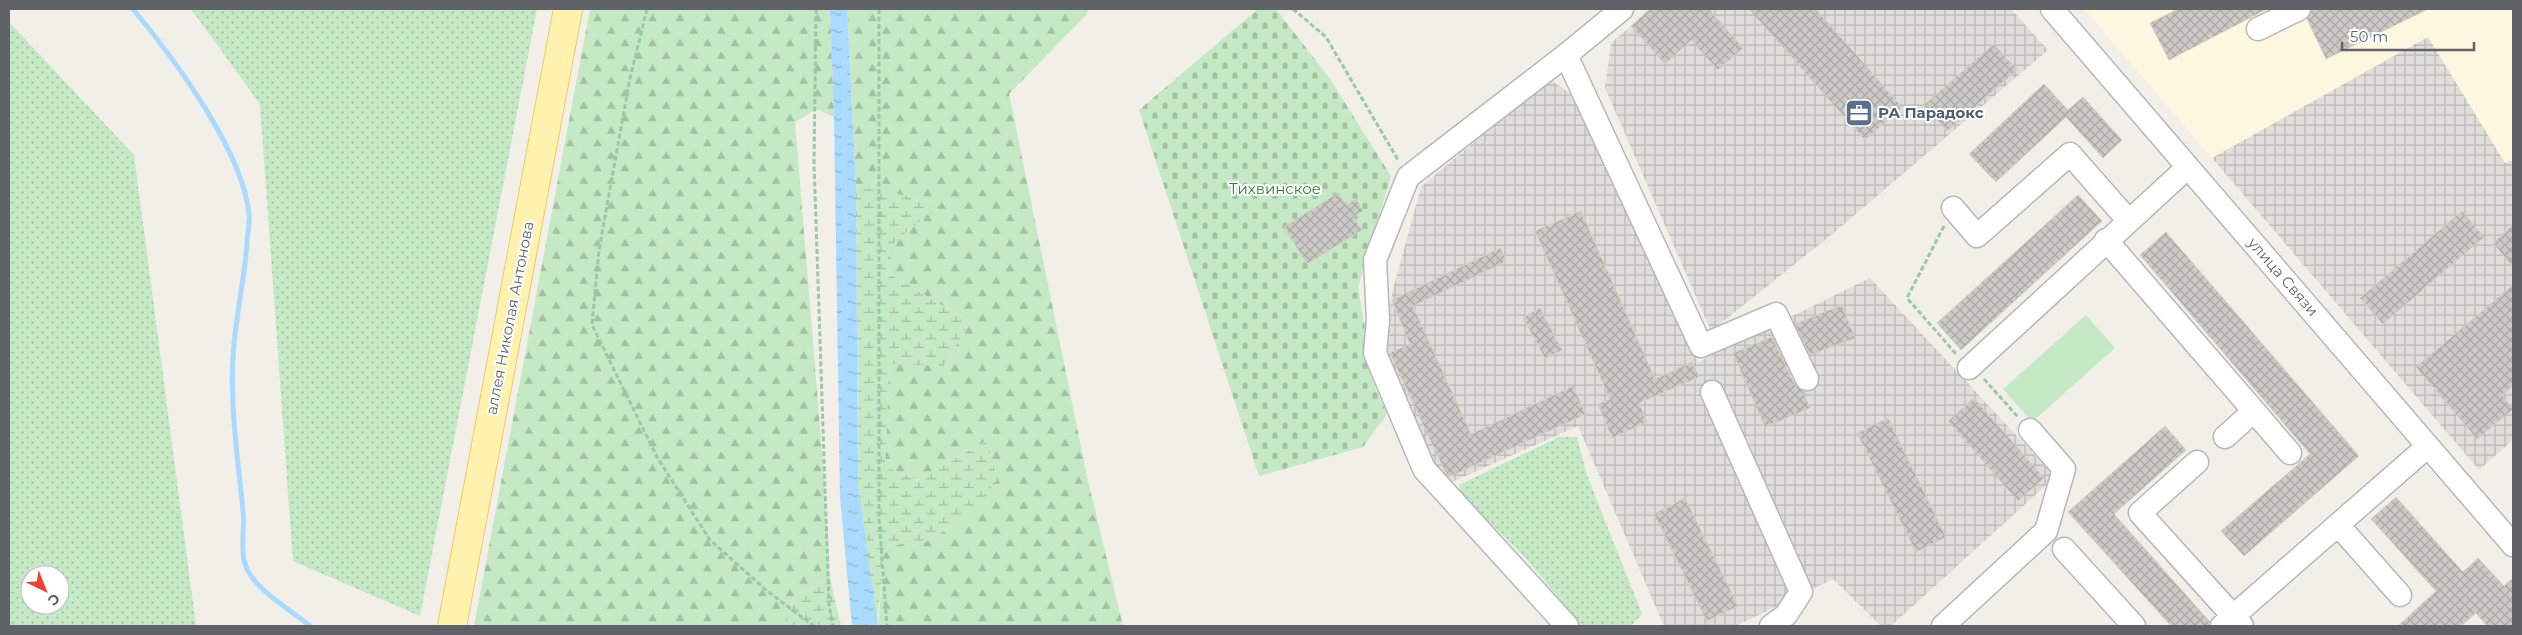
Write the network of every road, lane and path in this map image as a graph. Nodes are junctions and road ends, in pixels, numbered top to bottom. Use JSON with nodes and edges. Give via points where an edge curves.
{"nodes":[{"id":1,"x":568,"y":9,"type":"edge"},
{"id":2,"x":647,"y":9,"type":"edge"},
{"id":3,"x":816,"y":9,"type":"edge"},
{"id":4,"x":879,"y":9,"type":"edge"},
{"id":5,"x":1293,"y":9,"type":"edge"},
{"id":6,"x":1622,"y":9,"type":"edge"},
{"id":7,"x":2052,"y":9,"type":"edge"},
{"id":8,"x":2299,"y":9,"type":"edge"},
{"id":9,"x":2258,"y":29,"type":"dead end"},
{"id":10,"x":1566,"y":55,"type":"junction"},
{"id":11,"x":2188,"y":167,"type":"junction"},
{"id":12,"x":1408,"y":178,"type":"junction"},
{"id":13,"x":1953,"y":208,"type":"joint"},
{"id":14,"x":2128,"y":220,"type":"junction"},
{"id":15,"x":2106,"y":240,"type":"junction"},
{"id":16,"x":1969,"y":368,"type":"junction"},
{"id":17,"x":1807,"y":379,"type":"dead end"},
{"id":18,"x":1712,"y":392,"type":"dead end"},
{"id":19,"x":2254,"y":411,"type":"junction"},
{"id":20,"x":2030,"y":430,"type":"joint"},
{"id":21,"x":2225,"y":438,"type":"dead end"},
{"id":22,"x":2428,"y":446,"type":"junction"},
{"id":23,"x":2290,"y":453,"type":"dead end"},
{"id":24,"x":2197,"y":462,"type":"dead end"},
{"id":25,"x":2338,"y":525,"type":"junction"},
{"id":26,"x":2054,"y":539,"type":"junction"},
{"id":27,"x":2513,"y":545,"type":"edge"},
{"id":28,"x":2400,"y":595,"type":"dead end"},
{"id":29,"x":2232,"y":623,"type":"edge"},
{"id":30,"x":2131,"y":625,"type":"edge"},
{"id":31,"x":452,"y":626,"type":"edge"},
{"id":32,"x":814,"y":626,"type":"edge"},
{"id":33,"x":832,"y":626,"type":"edge"},
{"id":34,"x":887,"y":626,"type":"edge"},
{"id":35,"x":1567,"y":626,"type":"edge"},
{"id":36,"x":1771,"y":626,"type":"edge"},
{"id":37,"x":1943,"y":626,"type":"edge"}],
"edges":[{"from":1,"to":31,"type":"main road","name":"аллея Николая Антонова"},
{"from":2,"to":32,"type":"path","via":[[630,78],[599,250],[592,325],[657,457],[710,540],[767,591]]},
{"from":3,"to":33,"type":"path","via":[[814,163]]},
{"from":4,"to":34,"type":"path","via":[[879,518]]},
{"from":5,"to":12,"type":"path","via":[[1326,37]]},
{"from":6,"to":10,"type":"street"},
{"from":7,"to":11,"type":"street","name":"улица Связи"},
{"from":8,"to":9,"type":"street"},
{"from":10,"to":12,"type":"street"},
{"from":10,"to":17,"type":"street","via":[[1701,346],[1776,314]]},
{"from":11,"to":14,"type":"street"},
{"from":11,"to":22,"type":"street","name":"улица Связи"},
{"from":12,"to":35,"type":"street","via":[[1375,260],[1378,320],[1375,353],[1424,469]]},
{"from":13,"to":14,"type":"street","via":[[1977,236],[2070,154]]},
{"from":13,"to":16,"type":"path","via":[[1908,298]]},
{"from":14,"to":15,"type":"street"},
{"from":15,"to":16,"type":"street"},
{"from":15,"to":19,"type":"street"},
{"from":16,"to":20,"type":"path"},
{"from":18,"to":36,"type":"street","via":[[1801,592],[1786,616]]},
{"from":19,"to":21,"type":"street"},
{"from":19,"to":23,"type":"street"},
{"from":20,"to":26,"type":"street","via":[[2064,469]]},
{"from":22,"to":25,"type":"street"},
{"from":22,"to":27,"type":"street","name":"улица Связи"},
{"from":24,"to":29,"type":"street","via":[[2140,513]]},
{"from":25,"to":28,"type":"street"},
{"from":25,"to":29,"type":"street"},
{"from":26,"to":30,"type":"street"},
{"from":26,"to":37,"type":"street"}]}
